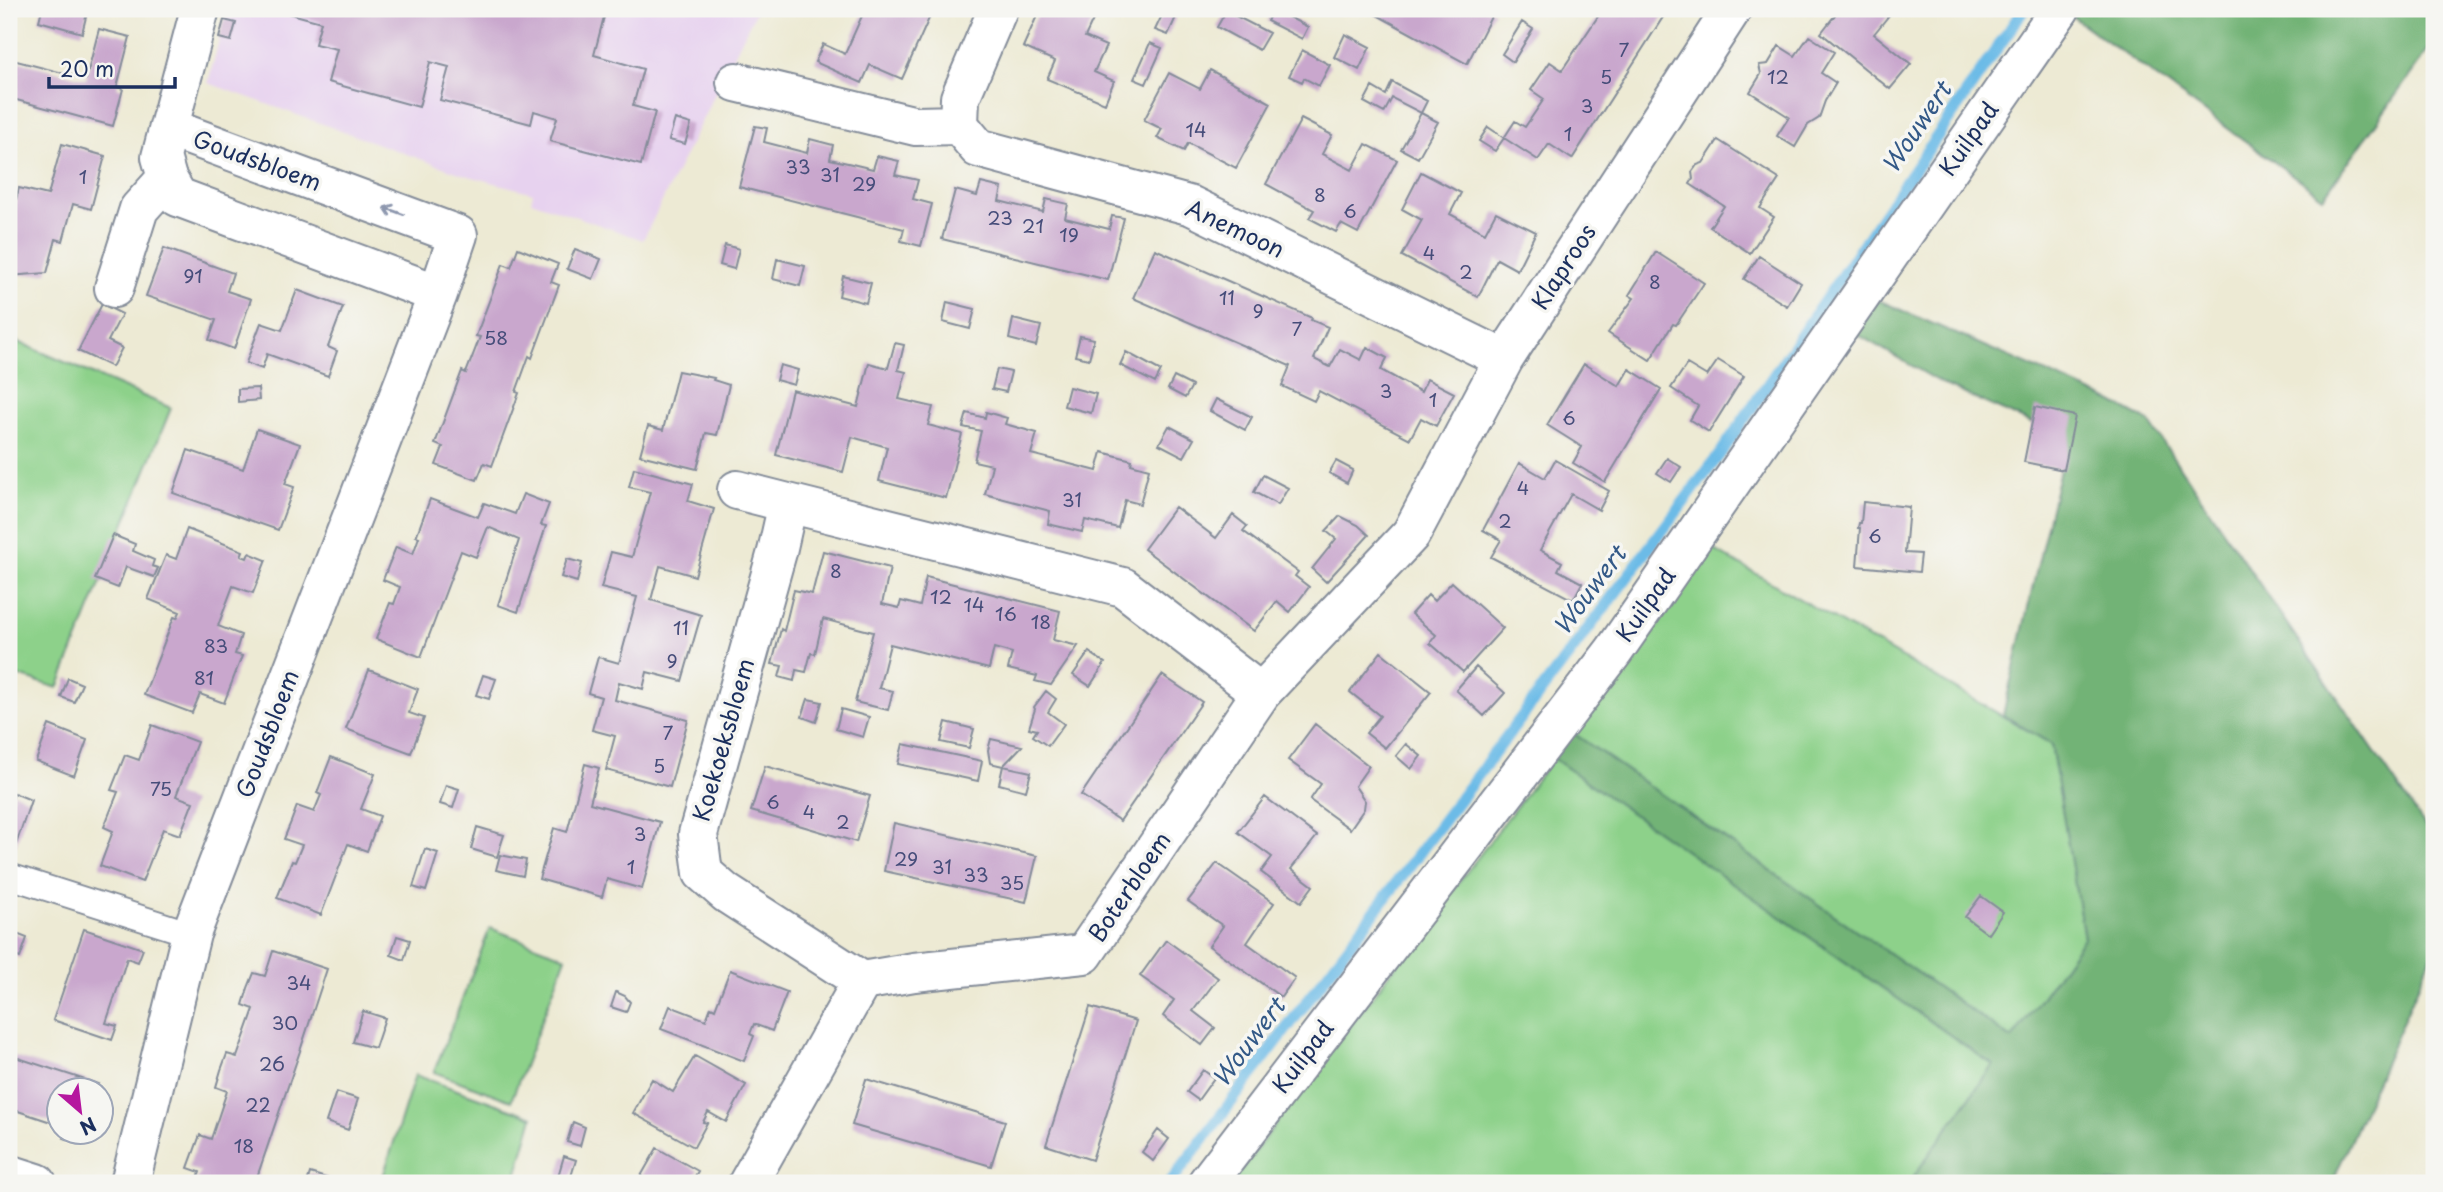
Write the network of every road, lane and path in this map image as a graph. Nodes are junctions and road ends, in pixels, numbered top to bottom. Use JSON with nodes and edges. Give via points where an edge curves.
{"nodes":[{"id":1,"x":200,"y":9,"type":"edge"},
{"id":2,"x":998,"y":9,"type":"edge"},
{"id":3,"x":2060,"y":9,"type":"edge"},
{"id":4,"x":1729,"y":10,"type":"edge"},
{"id":5,"x":736,"y":82,"type":"dead end"},
{"id":6,"x":959,"y":125,"type":"junction"},
{"id":7,"x":169,"y":128,"type":"junction"},
{"id":8,"x":167,"y":178,"type":"junction"},
{"id":9,"x":114,"y":288,"type":"dead end"},
{"id":10,"x":438,"y":294,"type":"junction"},
{"id":11,"x":1504,"y":359,"type":"junction"},
{"id":12,"x":737,"y":490,"type":"dead end"},
{"id":13,"x":788,"y":503,"type":"junction"},
{"id":14,"x":1411,"y":534,"type":"joint"},
{"id":15,"x":1261,"y":693,"type":"junction"},
{"id":16,"x":9,"y":876,"type":"edge"},
{"id":17,"x":191,"y":934,"type":"junction"},
{"id":18,"x":862,"y":981,"type":"junction"},
{"id":19,"x":9,"y":1174,"type":"edge"},
{"id":20,"x":37,"y":1183,"type":"edge"},
{"id":21,"x":130,"y":1183,"type":"edge"},
{"id":22,"x":748,"y":1183,"type":"edge"},
{"id":23,"x":1207,"y":1183,"type":"edge"}],
"edges":[{"from":1,"to":7,"type":"street"},
{"from":2,"to":6,"type":"street","via":[[960,98]]},
{"from":3,"to":23,"type":"street","name":"Kuilpad","via":[[1614,651]]},
{"from":4,"to":11,"type":"street","name":"Klaproos"},
{"from":5,"to":6,"type":"street","via":[[916,126]]},
{"from":6,"to":11,"type":"street","name":"Anemoon","via":[[978,148],[1192,206]]},
{"from":7,"to":8,"type":"street","name":"Goudsbloem","via":[[161,157]]},
{"from":10,"to":7,"type":"street","name":"Goudsbloem","one_way":true,"via":[[458,235]]},
{"from":8,"to":9,"type":"street","via":[[139,209]]},
{"from":8,"to":10,"type":"street","via":[[178,197]]},
{"from":10,"to":17,"type":"street","name":"Goudsbloem"},
{"from":11,"to":14,"type":"street","name":"Klaproos"},
{"from":12,"to":13,"type":"street"},
{"from":13,"to":15,"type":"street","via":[[1123,587]]},
{"from":13,"to":18,"type":"street","name":"Koekoeksbloem","via":[[698,834],[703,873],[726,893]]},
{"from":14,"to":15,"type":"street","name":"Boterbloem"},
{"from":15,"to":18,"type":"street","name":"Boterbloem","via":[[1084,954]]},
{"from":16,"to":17,"type":"lane"},
{"from":17,"to":21,"type":"street","name":"Goudsbloem"},
{"from":18,"to":22,"type":"street"},
{"from":19,"to":20,"type":"street"}]}
